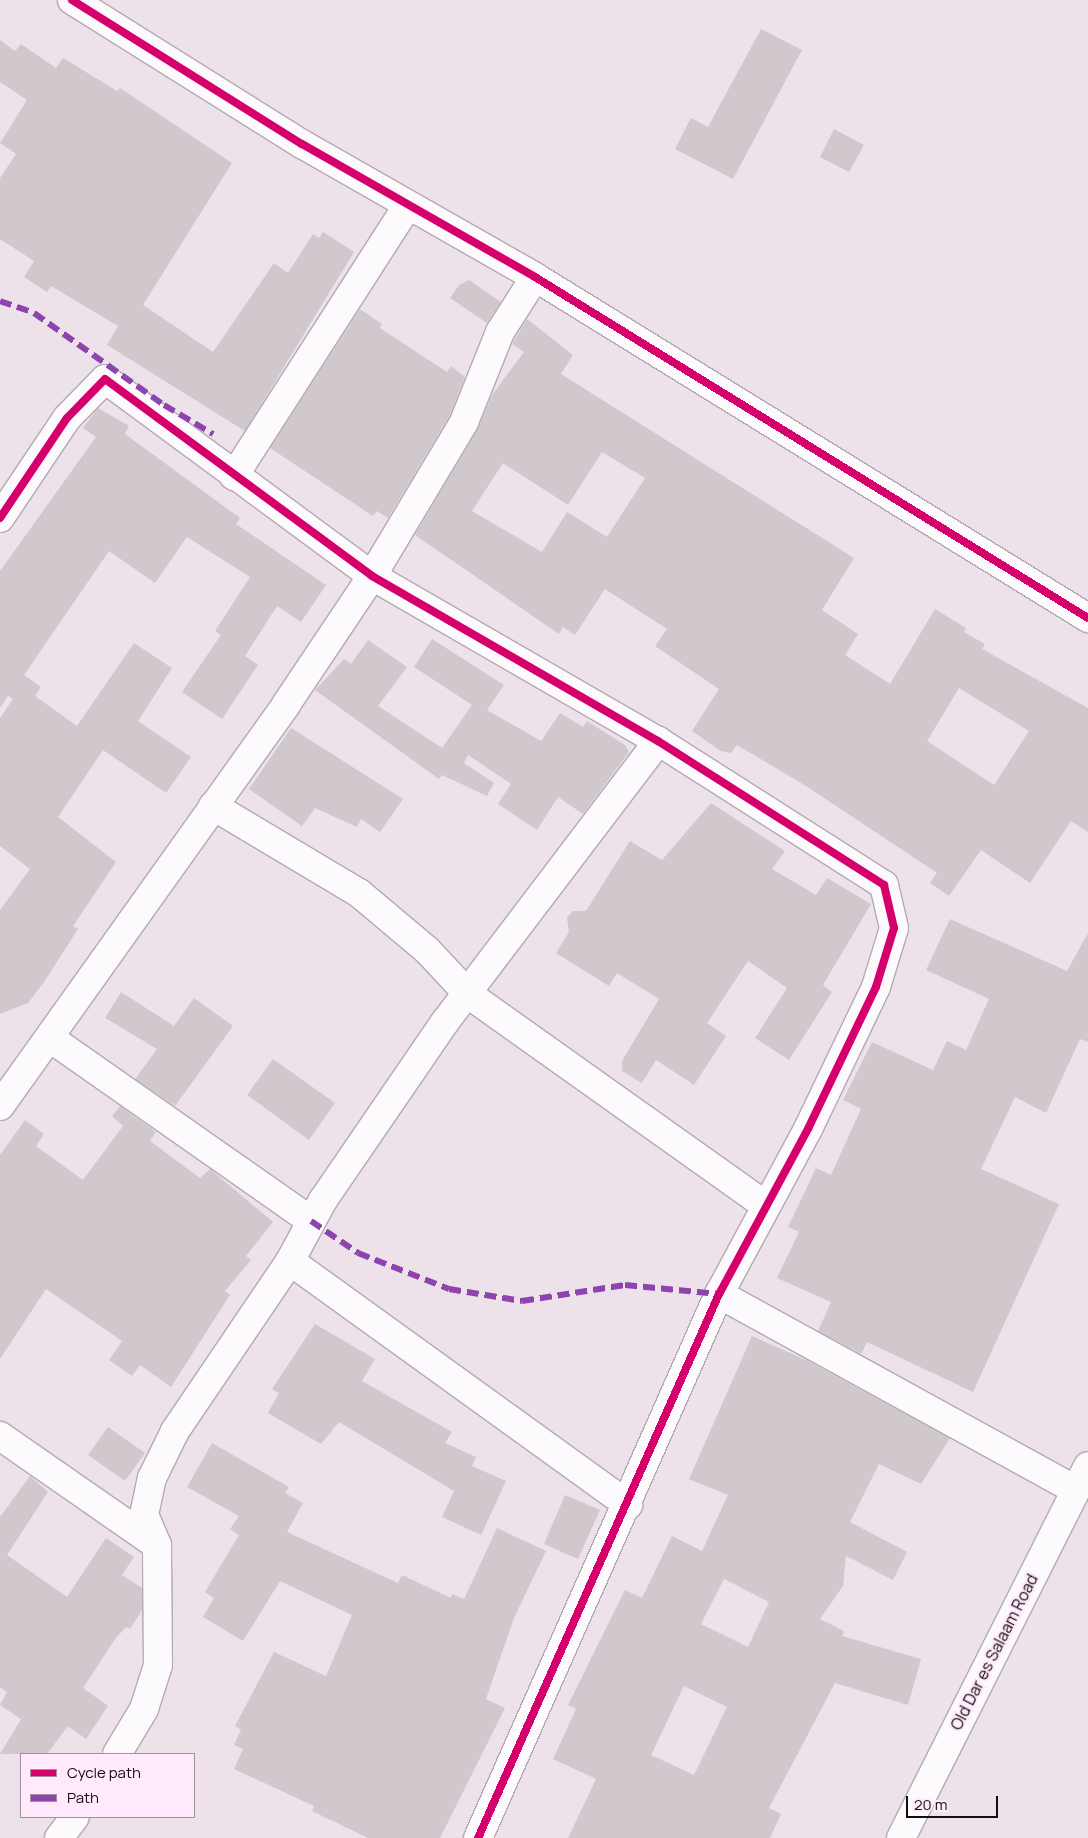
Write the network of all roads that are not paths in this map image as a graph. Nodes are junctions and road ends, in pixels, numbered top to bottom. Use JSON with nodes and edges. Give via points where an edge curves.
{"nodes":[{"id":1,"x":72,"y":0,"type":"edge"},
{"id":2,"x":408,"y":207,"type":"junction"},
{"id":3,"x":535,"y":277,"type":"junction"},
{"id":4,"x":234,"y":476,"type":"junction"},
{"id":5,"x":0,"y":518,"type":"edge"},
{"id":6,"x":372,"y":576,"type":"junction"},
{"id":7,"x":1088,"y":618,"type":"edge"},
{"id":8,"x":658,"y":742,"type":"junction"},
{"id":9,"x":213,"y":806,"type":"junction"},
{"id":10,"x":468,"y":994,"type":"junction"},
{"id":11,"x":50,"y":1038,"type":"junction"},
{"id":12,"x":0,"y":1106,"type":"edge"},
{"id":13,"x":766,"y":1206,"type":"junction"},
{"id":14,"x":311,"y":1221,"type":"junction"},
{"id":15,"x":290,"y":1261,"type":"junction"},
{"id":16,"x":719,"y":1294,"type":"junction"},
{"id":17,"x":0,"y":1436,"type":"edge"},
{"id":18,"x":1088,"y":1466,"type":"edge"},
{"id":19,"x":1076,"y":1490,"type":"junction"},
{"id":20,"x":628,"y":1505,"type":"junction"},
{"id":21,"x":157,"y":1545,"type":"junction"},
{"id":22,"x":118,"y":1753,"type":"edge"},
{"id":23,"x":74,"y":1818,"type":"edge"},
{"id":24,"x":59,"y":1838,"type":"edge"},
{"id":25,"x":478,"y":1838,"type":"edge"},
{"id":26,"x":900,"y":1838,"type":"edge"}],
"edges":[{"from":1,"to":2,"type":"street"},
{"from":2,"to":3,"type":"street"},
{"from":2,"to":4,"type":"street"},
{"from":3,"to":6,"type":"street","via":[[500,332],[464,422]]},
{"from":3,"to":7,"type":"street"},
{"from":4,"to":5,"type":"street","via":[[105,379],[67,418]]},
{"from":4,"to":6,"type":"street"},
{"from":6,"to":8,"type":"street"},
{"from":6,"to":9,"type":"street"},
{"from":8,"to":10,"type":"street"},
{"from":8,"to":13,"type":"street","via":[[884,885],[888,902],[894,928],[876,987]]},
{"from":9,"to":10,"type":"street","via":[[358,893],[427,950]]},
{"from":9,"to":11,"type":"street"},
{"from":10,"to":13,"type":"street"},
{"from":10,"to":14,"type":"street"},
{"from":11,"to":12,"type":"street"},
{"from":11,"to":14,"type":"street"},
{"from":13,"to":16,"type":"street"},
{"from":14,"to":15,"type":"street"},
{"from":15,"to":20,"type":"street"},
{"from":15,"to":21,"type":"street","via":[[175,1431],[152,1478],[144,1515]]},
{"from":16,"to":19,"type":"street"},
{"from":16,"to":20,"type":"street"},
{"from":17,"to":21,"type":"street"},
{"from":18,"to":19,"type":"street","name":"Old Dar es Salaam Road"},
{"from":19,"to":26,"type":"street","name":"Old Dar es Salaam Road"},
{"from":20,"to":25,"type":"street"},
{"from":21,"to":22,"type":"street","via":[[158,1665],[144,1709]]},
{"from":23,"to":24,"type":"street"}]}
